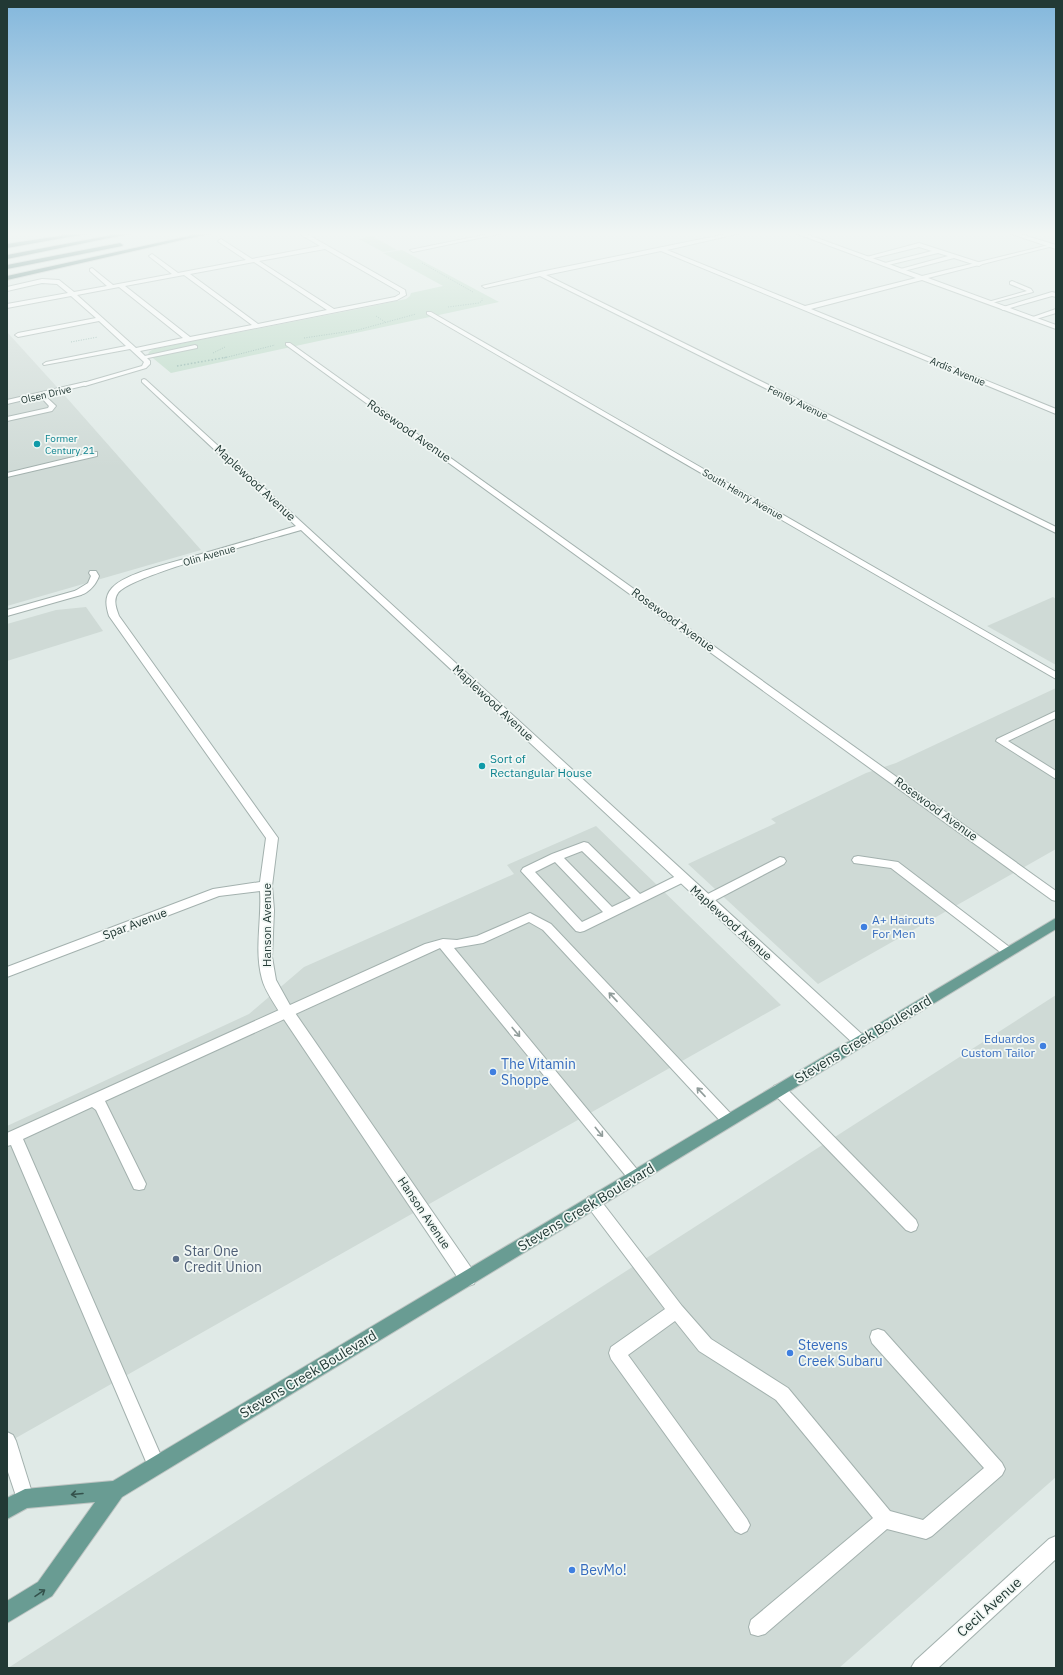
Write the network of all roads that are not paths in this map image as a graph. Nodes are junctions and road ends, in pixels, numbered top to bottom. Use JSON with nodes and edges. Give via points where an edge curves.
{"nodes":[{"id":1,"x":91,"y":311,"type":"edge"},
{"id":2,"x":152,"y":311,"type":"edge"},
{"id":3,"x":237,"y":311,"type":"edge"},
{"id":4,"x":334,"y":311,"type":"edge"},
{"id":5,"x":615,"y":311,"type":"edge"},
{"id":6,"x":814,"y":311,"type":"edge"},
{"id":7,"x":1012,"y":311,"type":"edge"},
{"id":8,"x":1056,"y":311,"type":"edge"},
{"id":9,"x":430,"y":313,"type":"dead end"},
{"id":10,"x":1033,"y":318,"type":"junction"},
{"id":11,"x":100,"y":319,"type":"junction"},
{"id":12,"x":256,"y":325,"type":"junction"},
{"id":13,"x":1056,"y":327,"type":"edge"},
{"id":14,"x":18,"y":335,"type":"dead end"},
{"id":15,"x":188,"y":340,"type":"junction"},
{"id":16,"x":288,"y":344,"type":"dead end"},
{"id":17,"x":195,"y":347,"type":"dead end"},
{"id":18,"x":133,"y":348,"type":"junction"},
{"id":19,"x":143,"y":357,"type":"junction"},
{"id":20,"x":46,"y":364,"type":"dead end"},
{"id":21,"x":144,"y":381,"type":"dead end"},
{"id":22,"x":42,"y":395,"type":"junction"},
{"id":23,"x":7,"y":402,"type":"edge"},
{"id":24,"x":1056,"y":412,"type":"edge"},
{"id":25,"x":7,"y":419,"type":"edge"},
{"id":26,"x":94,"y":454,"type":"dead end"},
{"id":27,"x":7,"y":474,"type":"edge"},
{"id":28,"x":303,"y":527,"type":"junction"},
{"id":29,"x":1056,"y":530,"type":"edge"},
{"id":30,"x":93,"y":573,"type":"dead end"},
{"id":31,"x":116,"y":589,"type":"joint"},
{"id":32,"x":78,"y":593,"type":"joint"},
{"id":33,"x":7,"y":613,"type":"edge"},
{"id":34,"x":1056,"y":676,"type":"edge"},
{"id":35,"x":1056,"y":714,"type":"edge"},
{"id":36,"x":1054,"y":772,"type":"edge"},
{"id":37,"x":556,"y":858,"type":"junction"},
{"id":38,"x":858,"y":860,"type":"dead end"},
{"id":39,"x":780,"y":861,"type":"dead end"},
{"id":40,"x":682,"y":878,"type":"junction"},
{"id":41,"x":266,"y":886,"type":"junction"},
{"id":42,"x":1056,"y":897,"type":"edge"},
{"id":43,"x":638,"y":899,"type":"junction"},
{"id":44,"x":706,"y":900,"type":"junction"},
{"id":45,"x":611,"y":913,"type":"junction"},
{"id":46,"x":1056,"y":923,"type":"edge"},
{"id":47,"x":443,"y":943,"type":"junction"},
{"id":48,"x":1008,"y":952,"type":"junction"},
{"id":49,"x":7,"y":972,"type":"edge"},
{"id":50,"x":286,"y":1011,"type":"junction"},
{"id":51,"x":860,"y":1041,"type":"junction"},
{"id":52,"x":779,"y":1090,"type":"junction"},
{"id":53,"x":92,"y":1101,"type":"junction"},
{"id":54,"x":728,"y":1120,"type":"junction"},
{"id":55,"x":11,"y":1139,"type":"edge"},
{"id":56,"x":635,"y":1177,"type":"junction"},
{"id":57,"x":139,"y":1184,"type":"dead end"},
{"id":58,"x":593,"y":1202,"type":"junction"},
{"id":59,"x":911,"y":1225,"type":"dead end"},
{"id":60,"x":468,"y":1278,"type":"junction"},
{"id":61,"x":676,"y":1311,"type":"junction"},
{"id":62,"x":878,"y":1337,"type":"dead end"},
{"id":63,"x":7,"y":1440,"type":"edge"},
{"id":64,"x":156,"y":1465,"type":"junction"},
{"id":65,"x":115,"y":1490,"type":"junction"},
{"id":66,"x":25,"y":1499,"type":"junction"},
{"id":67,"x":7,"y":1509,"type":"edge"},
{"id":68,"x":885,"y":1519,"type":"junction"},
{"id":69,"x":741,"y":1525,"type":"dead end"},
{"id":70,"x":1056,"y":1546,"type":"edge"},
{"id":71,"x":7,"y":1614,"type":"edge"},
{"id":72,"x":758,"y":1627,"type":"dead end"},
{"id":73,"x":922,"y":1668,"type":"edge"}],
"edges":[{"from":1,"to":11,"type":"street"},
{"from":2,"to":15,"type":"street"},
{"from":3,"to":12,"type":"street"},
{"from":4,"to":12,"type":"street","via":[[285,322]]},
{"from":5,"to":29,"type":"street","name":"Fenley Avenue"},
{"from":6,"to":24,"type":"street","name":"Ardis Avenue"},
{"from":7,"to":10,"type":"street"},
{"from":8,"to":10,"type":"lane"},
{"from":9,"to":34,"type":"street","name":"South Henry Avenue"},
{"from":10,"to":13,"type":"street"},
{"from":11,"to":14,"type":"street"},
{"from":11,"to":18,"type":"street"},
{"from":12,"to":15,"type":"street"},
{"from":15,"to":18,"type":"street"},
{"from":16,"to":42,"type":"street","name":"Rosewood Avenue"},
{"from":17,"to":19,"type":"lane"},
{"from":18,"to":19,"type":"street"},
{"from":18,"to":20,"type":"street"},
{"from":19,"to":22,"type":"street","name":"Olsen Drive","via":[[147,361],[144,367]]},
{"from":21,"to":28,"type":"street","name":"Maplewood Avenue"},
{"from":22,"to":23,"type":"street","name":"Olsen Drive"},
{"from":22,"to":25,"type":"lane","via":[[53,406],[50,410]]},
{"from":26,"to":27,"type":"lane"},
{"from":28,"to":31,"type":"street","name":"Olin Avenue","via":[[150,572]]},
{"from":28,"to":40,"type":"street","name":"Maplewood Avenue"},
{"from":30,"to":32,"type":"lane","via":[[95,576],[92,584]]},
{"from":31,"to":41,"type":"street","name":"Hanson Avenue","via":[[110,605],[114,616],[272,838]]},
{"from":32,"to":33,"type":"street"},
{"from":35,"to":36,"type":"lane","via":[[1001,741]]},
{"from":37,"to":43,"type":"lane","via":[[584,846]]},
{"from":37,"to":45,"type":"lane"},
{"from":37,"to":45,"type":"lane","via":[[527,871],[580,928]]},
{"from":38,"to":48,"type":"lane","via":[[894,865]]},
{"from":39,"to":44,"type":"lane"},
{"from":40,"to":43,"type":"lane"},
{"from":40,"to":44,"type":"street","name":"Maplewood Avenue"},
{"from":41,"to":49,"type":"street","name":"Spar Avenue","via":[[217,892]]},
{"from":41,"to":50,"type":"street","name":"Hanson Avenue","via":[[268,910],[265,957],[269,980]]},
{"from":43,"to":45,"type":"lane"},
{"from":44,"to":51,"type":"street","name":"Maplewood Avenue"},
{"from":46,"to":48,"type":"main road","name":"Stevens Creek Boulevard"},
{"from":47,"to":50,"type":"lane"},
{"from":54,"to":47,"type":"lane","one_way":true,"via":[[547,926],[530,917],[479,940],[457,944]]},
{"from":47,"to":56,"type":"lane","one_way":true},
{"from":48,"to":51,"type":"main road","name":"Stevens Creek Boulevard"},
{"from":50,"to":53,"type":"lane"},
{"from":50,"to":60,"type":"street","name":"Hanson Avenue"},
{"from":51,"to":52,"type":"main road","name":"Stevens Creek Boulevard"},
{"from":52,"to":54,"type":"main road","name":"Stevens Creek Boulevard"},
{"from":52,"to":59,"type":"lane"},
{"from":53,"to":55,"type":"lane"},
{"from":53,"to":57,"type":"lane","via":[[101,1106]]},
{"from":54,"to":56,"type":"main road","name":"Stevens Creek Boulevard"},
{"from":55,"to":64,"type":"lane"},
{"from":56,"to":58,"type":"main road","name":"Stevens Creek Boulevard"},
{"from":58,"to":60,"type":"main road","name":"Stevens Creek Boulevard"},
{"from":58,"to":61,"type":"lane"},
{"from":60,"to":64,"type":"main road","name":"Stevens Creek Boulevard"},
{"from":61,"to":68,"type":"lane","via":[[705,1345],[782,1394]]},
{"from":61,"to":69,"type":"lane","via":[[617,1353]]},
{"from":62,"to":68,"type":"lane","via":[[996,1469],[926,1530]]},
{"from":63,"to":66,"type":"lane"},
{"from":64,"to":65,"type":"main road","name":"Stevens Creek Boulevard"},
{"from":65,"to":66,"type":"main road","name":"Stevens Creek Boulevard","one_way":true},
{"from":71,"to":65,"type":"main road","name":"Stevens Creek Boulevard","one_way":true,"via":[[45,1589]]},
{"from":66,"to":67,"type":"main road","name":"Stevens Creek Boulevard"},
{"from":68,"to":72,"type":"lane"},
{"from":70,"to":73,"type":"street","name":"Cecil Avenue"}]}
